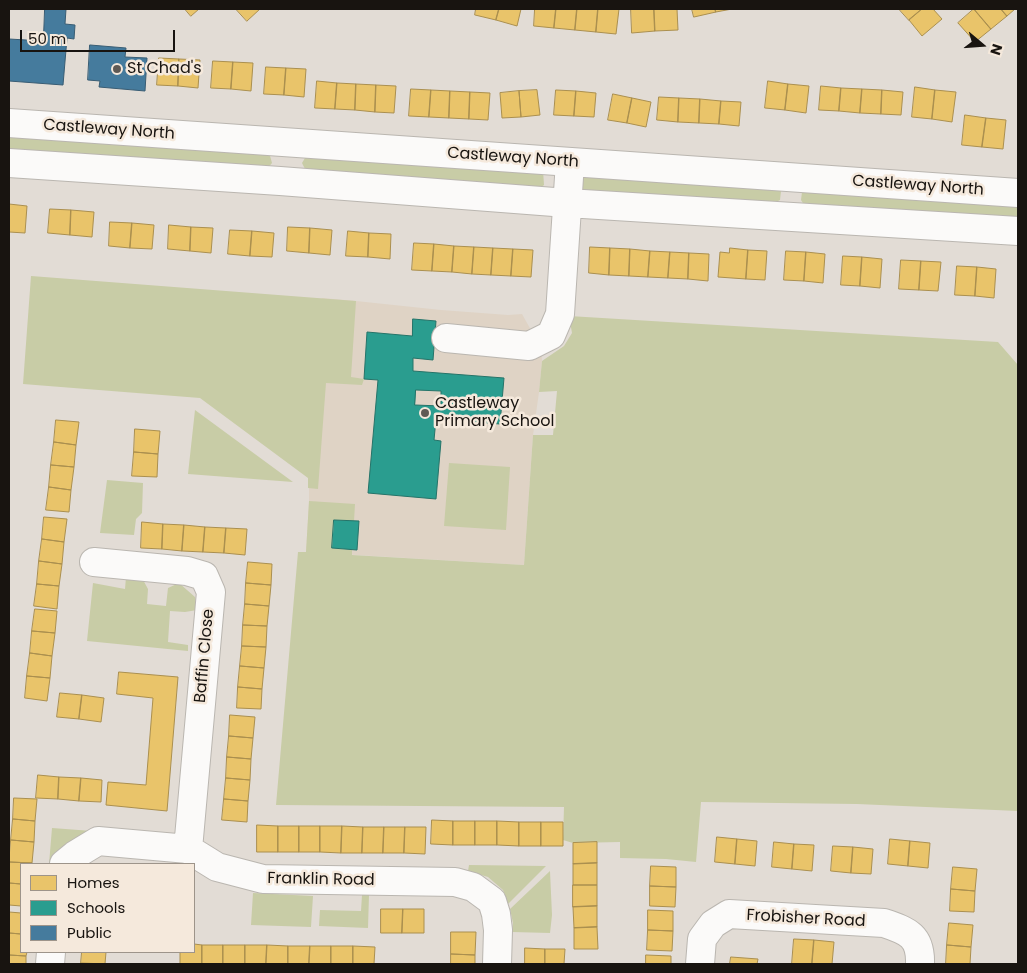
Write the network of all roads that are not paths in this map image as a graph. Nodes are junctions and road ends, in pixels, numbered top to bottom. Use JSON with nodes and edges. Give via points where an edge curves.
{"nodes":[{"id":1,"x":9,"y":123,"type":"edge"},
{"id":2,"x":284,"y":143,"type":"junction"},
{"id":3,"x":570,"y":162,"type":"junction"},
{"id":4,"x":9,"y":163,"type":"edge"},
{"id":5,"x":790,"y":178,"type":"junction"},
{"id":6,"x":280,"y":181,"type":"junction"},
{"id":7,"x":1018,"y":193,"type":"edge"},
{"id":8,"x":567,"y":203,"type":"junction"},
{"id":9,"x":787,"y":217,"type":"junction"},
{"id":10,"x":1018,"y":231,"type":"edge"},
{"id":11,"x":446,"y":338,"type":"dead end"},
{"id":12,"x":94,"y":562,"type":"dead end"},
{"id":13,"x":188,"y":849,"type":"junction"},
{"id":14,"x":65,"y":863,"type":"edge"},
{"id":15,"x":497,"y":964,"type":"edge"},
{"id":16,"x":700,"y":964,"type":"edge"},
{"id":17,"x":920,"y":964,"type":"edge"}],
"edges":[{"from":1,"to":2,"type":"street","name":"Castleway North"},
{"from":2,"to":3,"type":"street","name":"Castleway North"},
{"from":2,"to":6,"type":"street"},
{"from":3,"to":5,"type":"street","name":"Castleway North"},
{"from":3,"to":8,"type":"street"},
{"from":4,"to":6,"type":"street"},
{"from":5,"to":7,"type":"street","name":"Castleway North"},
{"from":5,"to":9,"type":"street"},
{"from":6,"to":8,"type":"street"},
{"from":8,"to":9,"type":"street"},
{"from":8,"to":11,"type":"street","via":[[560,314],[552,335],[529,346]]},
{"from":9,"to":10,"type":"street"},
{"from":12,"to":13,"type":"street","name":"Baffin Close","via":[[187,571],[204,576],[211,592]]},
{"from":13,"to":14,"type":"street","name":"Franklin Road","via":[[98,841]]},
{"from":13,"to":15,"type":"street","name":"Franklin Road","via":[[217,867],[263,879],[455,882],[474,887],[492,901],[496,914]]},
{"from":16,"to":17,"type":"street","name":"Frobisher Road","via":[[702,939],[713,924],[729,914],[884,923],[914,937]]}]}
